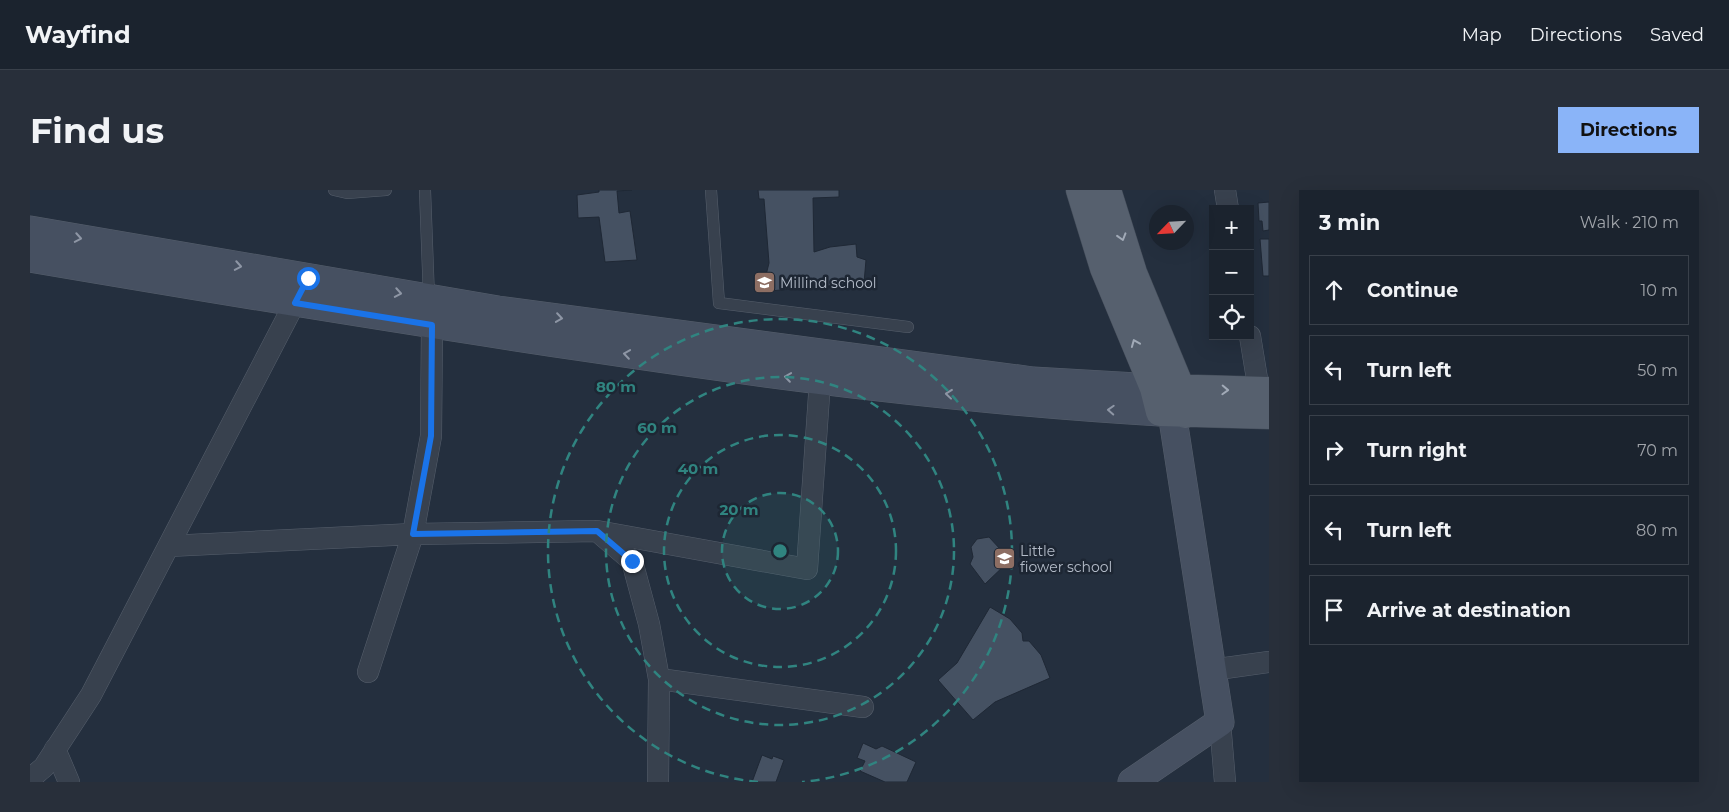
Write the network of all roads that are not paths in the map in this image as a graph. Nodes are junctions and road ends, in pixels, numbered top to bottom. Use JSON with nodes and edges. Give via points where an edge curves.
{"nodes":[{"id":1,"x":334,"y":190,"type":"edge"},
{"id":2,"x":386,"y":190,"type":"edge"},
{"id":3,"x":425,"y":190,"type":"edge"},
{"id":4,"x":711,"y":190,"type":"edge"},
{"id":5,"x":1080,"y":190,"type":"edge"},
{"id":6,"x":1107,"y":190,"type":"edge"},
{"id":7,"x":1225,"y":190,"type":"edge"},
{"id":8,"x":1227,"y":205,"type":"edge"},
{"id":9,"x":30,"y":230,"type":"edge"},
{"id":10,"x":30,"y":258,"type":"edge"},
{"id":11,"x":308,"y":278,"type":"junction"},
{"id":12,"x":295,"y":303,"type":"junction"},
{"id":13,"x":431,"y":312,"type":"junction"},
{"id":14,"x":908,"y":327,"type":"dead end"},
{"id":15,"x":1251,"y":340,"type":"edge"},
{"id":16,"x":820,"y":381,"type":"junction"},
{"id":17,"x":1266,"y":399,"type":"edge"},
{"id":18,"x":1170,"y":403,"type":"junction"},
{"id":19,"x":597,"y":531,"type":"junction"},
{"id":20,"x":413,"y":534,"type":"junction"},
{"id":21,"x":170,"y":546,"type":"junction"},
{"id":22,"x":1269,"y":662,"type":"edge"},
{"id":23,"x":1211,"y":670,"type":"junction"},
{"id":24,"x":368,"y":672,"type":"dead end"},
{"id":25,"x":659,"y":679,"type":"junction"},
{"id":26,"x":863,"y":706,"type":"dead end"},
{"id":27,"x":1220,"y":722,"type":"junction"},
{"id":28,"x":55,"y":749,"type":"junction"},
{"id":29,"x":30,"y":779,"type":"edge"},
{"id":30,"x":69,"y":782,"type":"edge"},
{"id":31,"x":658,"y":782,"type":"edge"},
{"id":32,"x":1132,"y":782,"type":"edge"},
{"id":33,"x":1225,"y":782,"type":"edge"}],
"edges":[{"from":1,"to":2,"type":"lane","via":[[347,194]]},
{"from":3,"to":13,"type":"lane"},
{"from":4,"to":14,"type":"lane","via":[[719,303]]},
{"from":18,"to":5,"type":"main road","one_way":true,"via":[[1104,268]]},
{"from":6,"to":18,"type":"main road","one_way":true},
{"from":7,"to":8,"type":"street"},
{"from":9,"to":11,"type":"street","one_way":true},
{"from":10,"to":12,"type":"street"},
{"from":11,"to":12,"type":"street"},
{"from":11,"to":13,"type":"street","one_way":true},
{"from":12,"to":13,"type":"street"},
{"from":12,"to":21,"type":"street"},
{"from":16,"to":13,"type":"street","one_way":true},
{"from":13,"to":18,"type":"street","one_way":true,"via":[[498,310],[1033,381]]},
{"from":13,"to":20,"type":"street","via":[[431,436]]},
{"from":15,"to":17,"type":"street"},
{"from":18,"to":16,"type":"street","one_way":true,"via":[[1085,408]]},
{"from":16,"to":19,"type":"street","via":[[807,569]]},
{"from":17,"to":18,"type":"main road"},
{"from":18,"to":23,"type":"street"},
{"from":19,"to":20,"type":"street"},
{"from":19,"to":25,"type":"street","via":[[632,561],[649,624]]},
{"from":20,"to":21,"type":"street"},
{"from":20,"to":24,"type":"street"},
{"from":21,"to":28,"type":"street","via":[[91,695]]},
{"from":22,"to":23,"type":"street"},
{"from":23,"to":27,"type":"street"},
{"from":25,"to":26,"type":"street"},
{"from":25,"to":31,"type":"street"},
{"from":27,"to":32,"type":"street"},
{"from":27,"to":33,"type":"street"},
{"from":28,"to":29,"type":"street","via":[[44,767]]},
{"from":28,"to":30,"type":"street"}]}
